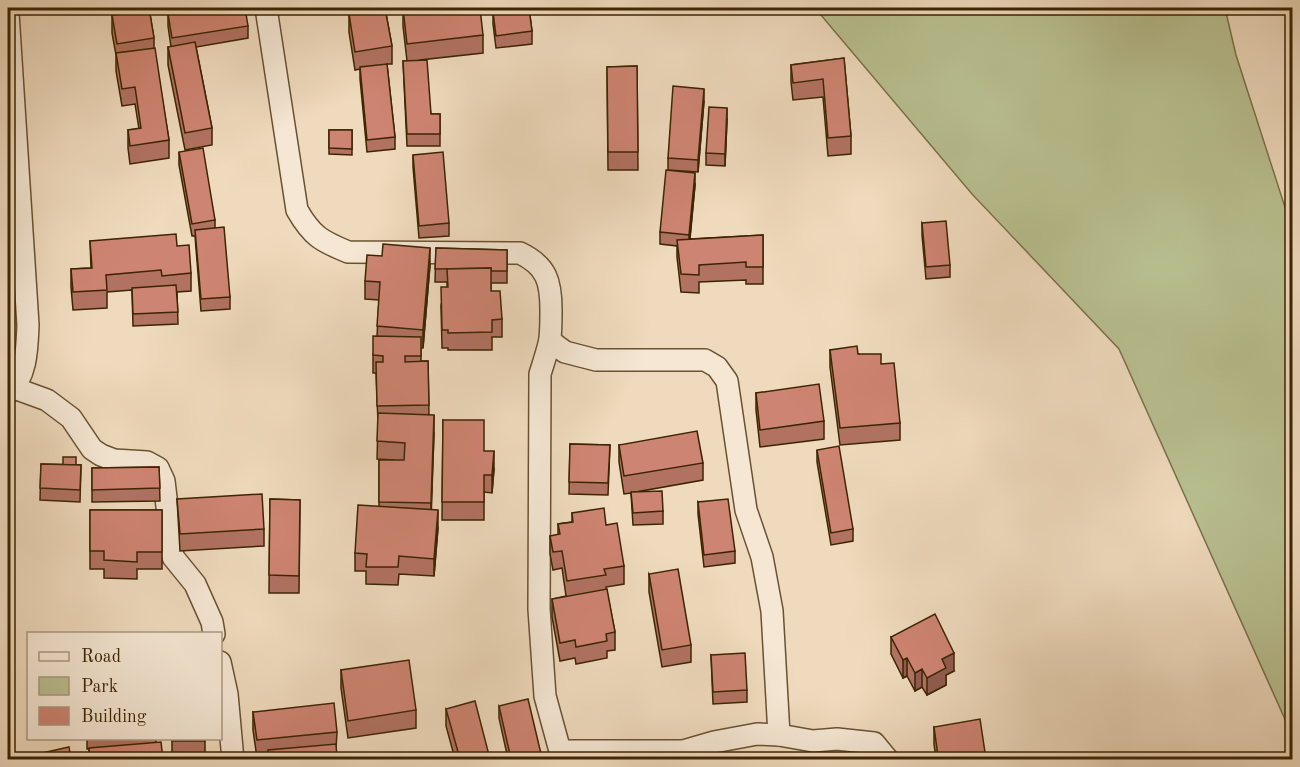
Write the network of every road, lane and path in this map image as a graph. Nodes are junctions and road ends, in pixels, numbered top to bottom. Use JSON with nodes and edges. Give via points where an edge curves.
{"nodes":[{"id":1,"x":266,"y":8,"type":"edge"},
{"id":2,"x":8,"y":12,"type":"edge"},
{"id":3,"x":550,"y":341,"type":"junction"},
{"id":4,"x":10,"y":390,"type":"edge"},
{"id":5,"x":214,"y":632,"type":"edge"},
{"id":6,"x":222,"y":671,"type":"edge"},
{"id":7,"x":779,"y":735,"type":"junction"},
{"id":8,"x":560,"y":755,"type":"edge"},
{"id":9,"x":234,"y":759,"type":"edge"},
{"id":10,"x":888,"y":759,"type":"edge"}],
"edges":[{"from":1,"to":3,"type":"street","via":[[297,210],[307,227],[324,242],[348,252],[520,253],[544,271],[551,290]]},
{"from":2,"to":4,"type":"street","via":[[28,326],[27,359]]},
{"from":3,"to":7,"type":"street","via":[[565,352],[596,360],[705,360],[727,381],[746,510],[762,557],[772,611]]},
{"from":3,"to":8,"type":"street","via":[[540,374],[539,609],[545,696]]},
{"from":4,"to":5,"type":"street","via":[[48,400],[71,418],[92,449],[101,455],[147,462],[158,468],[164,481],[173,557],[195,584]]},
{"from":6,"to":9,"type":"street"},
{"from":7,"to":8,"type":"street","via":[[757,734],[683,751]]},
{"from":7,"to":10,"type":"street","via":[[813,741],[874,743]]}]}
